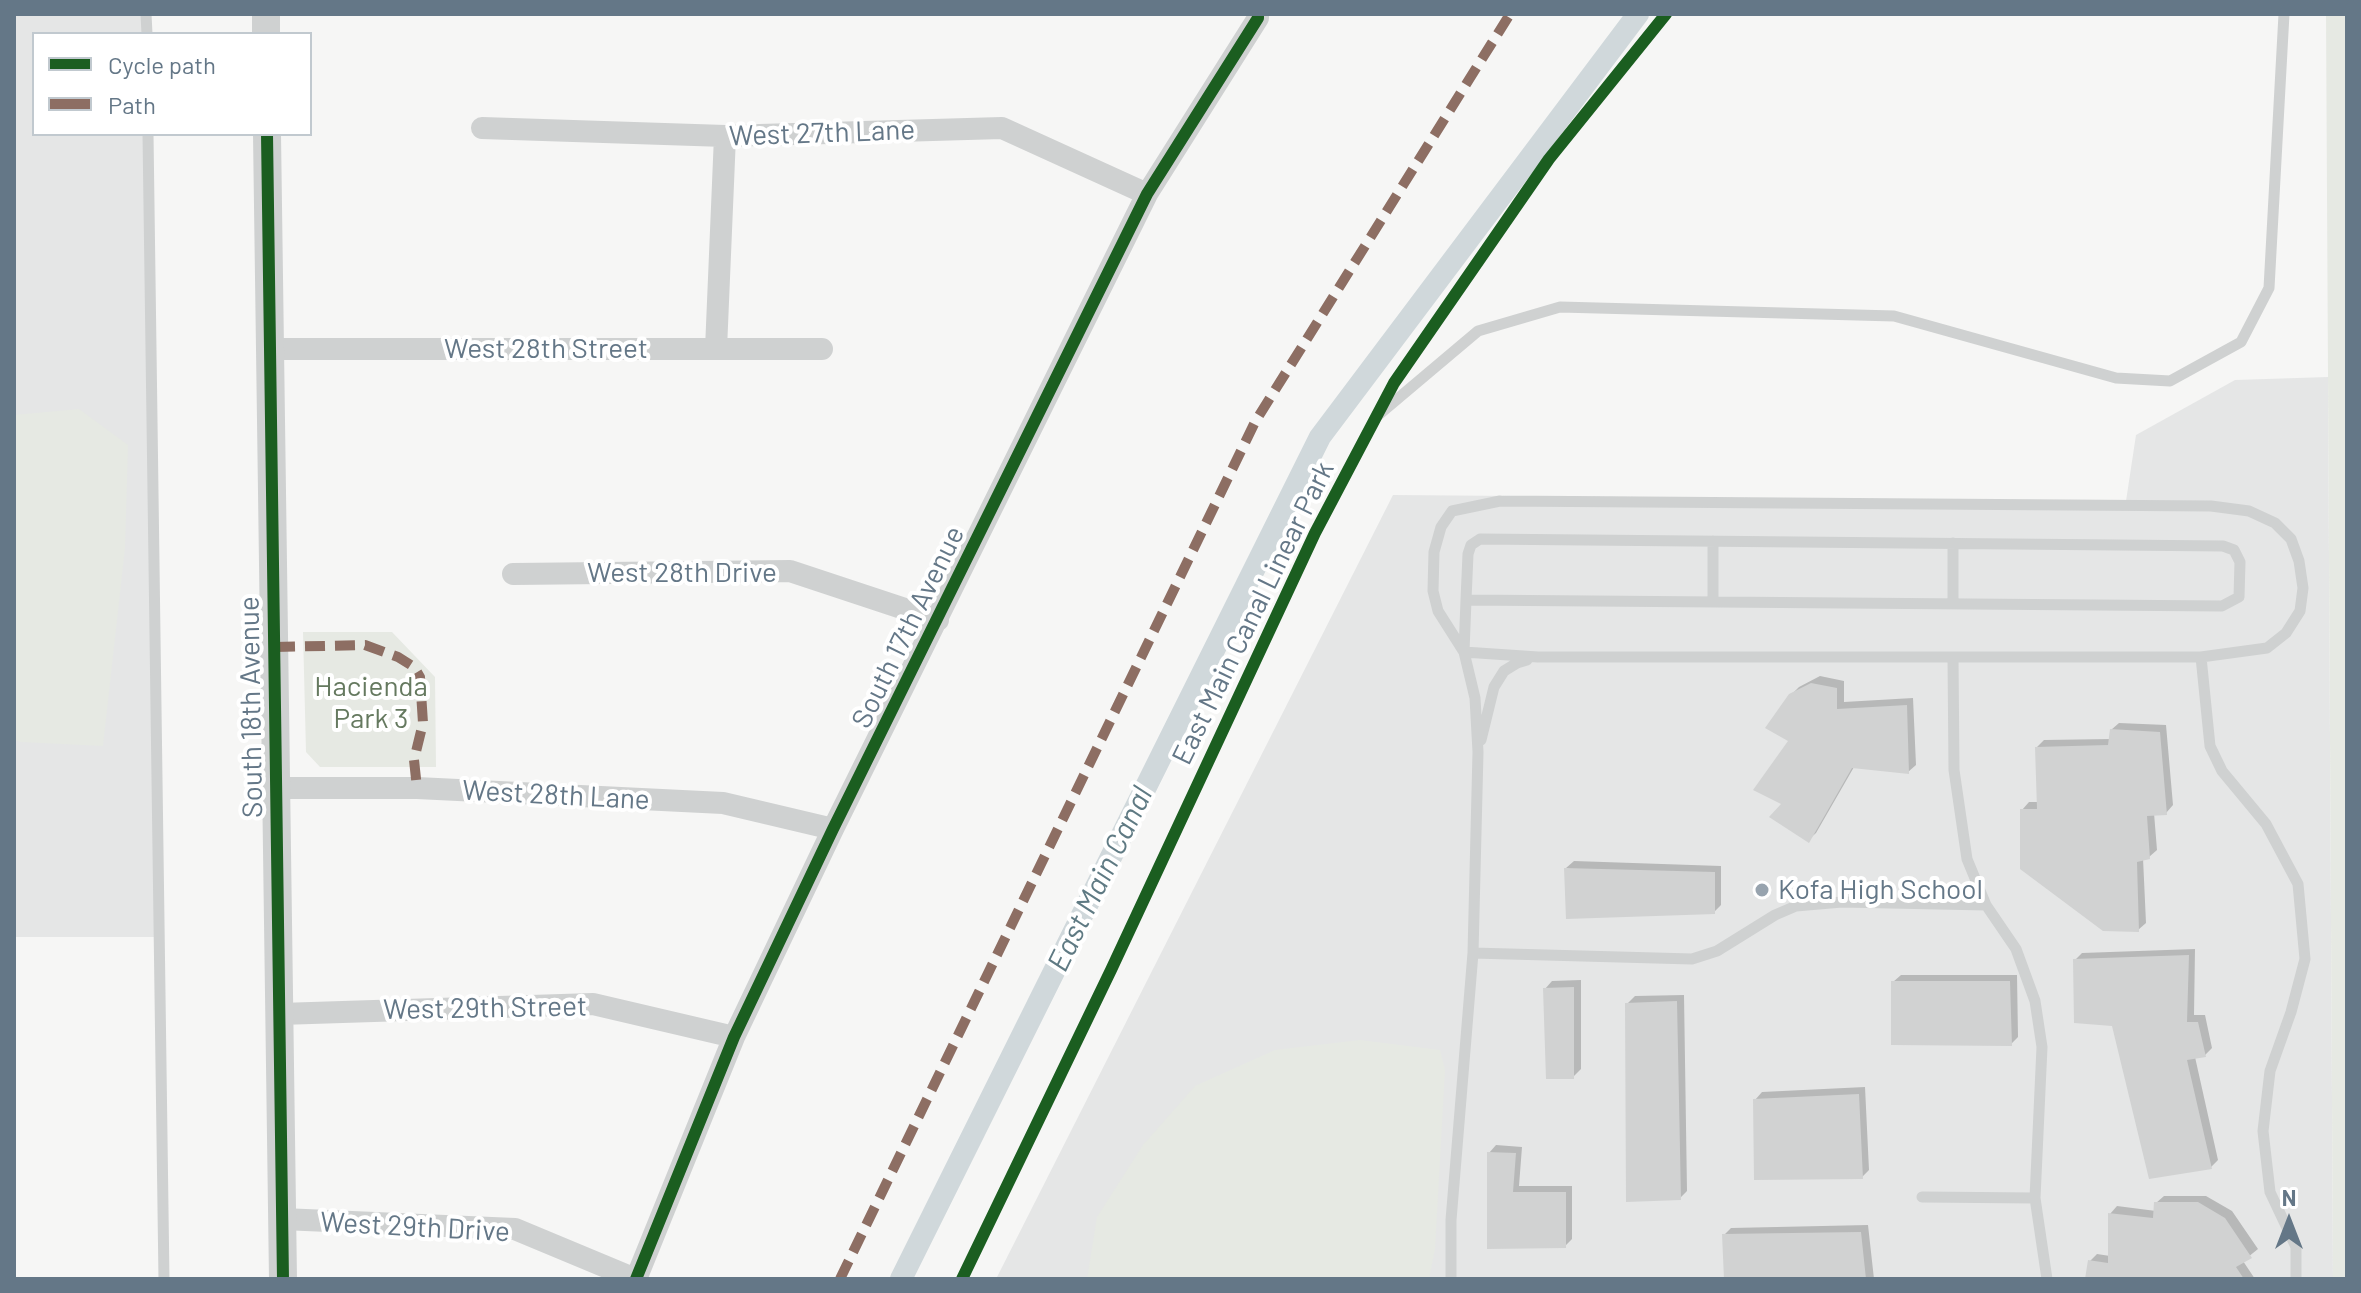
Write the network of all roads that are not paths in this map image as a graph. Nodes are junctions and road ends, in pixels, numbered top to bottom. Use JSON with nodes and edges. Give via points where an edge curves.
{"nodes":[{"id":1,"x":1258,"y":14,"type":"edge"},
{"id":2,"x":2284,"y":14,"type":"edge"},
{"id":3,"x":482,"y":128,"type":"dead end"},
{"id":4,"x":148,"y":136,"type":"edge"},
{"id":5,"x":267,"y":136,"type":"edge"},
{"id":6,"x":725,"y":136,"type":"junction"},
{"id":7,"x":1147,"y":194,"type":"junction"},
{"id":8,"x":270,"y":349,"type":"junction"},
{"id":9,"x":716,"y":349,"type":"junction"},
{"id":10,"x":822,"y":349,"type":"dead end"},
{"id":11,"x":1376,"y":417,"type":"dead end"},
{"id":12,"x":1713,"y":541,"type":"junction"},
{"id":13,"x":1953,"y":543,"type":"junction"},
{"id":14,"x":513,"y":574,"type":"dead end"},
{"id":15,"x":1466,"y":600,"type":"junction"},
{"id":16,"x":1713,"y":602,"type":"junction"},
{"id":17,"x":1953,"y":604,"type":"junction"},
{"id":18,"x":938,"y":620,"type":"junction"},
{"id":19,"x":1464,"y":652,"type":"junction"},
{"id":20,"x":1538,"y":657,"type":"junction"},
{"id":21,"x":1953,"y":657,"type":"junction"},
{"id":22,"x":2201,"y":657,"type":"junction"},
{"id":23,"x":1478,"y":752,"type":"junction"},
{"id":24,"x":276,"y":788,"type":"junction"},
{"id":25,"x":833,"y":829,"type":"junction"},
{"id":26,"x":1986,"y":905,"type":"junction"},
{"id":27,"x":1473,"y":953,"type":"junction"},
{"id":28,"x":280,"y":1014,"type":"junction"},
{"id":29,"x":734,"y":1037,"type":"junction"},
{"id":30,"x":1922,"y":1197,"type":"dead end"},
{"id":31,"x":2035,"y":1198,"type":"junction"},
{"id":32,"x":282,"y":1219,"type":"junction"},
{"id":33,"x":164,"y":1279,"type":"edge"},
{"id":34,"x":283,"y":1279,"type":"edge"},
{"id":35,"x":635,"y":1279,"type":"edge"},
{"id":36,"x":1451,"y":1279,"type":"edge"},
{"id":37,"x":2047,"y":1279,"type":"edge"},
{"id":38,"x":2296,"y":1279,"type":"edge"}],
"edges":[{"from":1,"to":7,"type":"street","name":"South 17th Avenue"},
{"from":2,"to":11,"type":"lane","via":[[2269,288],[2241,342],[2170,381],[2116,378],[1894,316],[1560,307],[1478,331]]},
{"from":3,"to":6,"type":"street","name":"West 27th Lane"},
{"from":4,"to":33,"type":"lane"},
{"from":5,"to":8,"type":"street","name":"South 18th Avenue"},
{"from":6,"to":7,"type":"street","name":"West 27th Lane","via":[[1002,128]]},
{"from":6,"to":9,"type":"street"},
{"from":7,"to":18,"type":"street","name":"South 17th Avenue"},
{"from":8,"to":9,"type":"street","name":"West 28th Street"},
{"from":8,"to":24,"type":"street","name":"South 18th Avenue"},
{"from":9,"to":10,"type":"street","name":"West 28th Street"},
{"from":12,"to":13,"type":"lane"},
{"from":12,"to":15,"type":"lane","via":[[1480,539],[1468,554]]},
{"from":12,"to":16,"type":"lane"},
{"from":13,"to":17,"type":"lane"},
{"from":13,"to":17,"type":"lane","via":[[2223,546],[2234,550],[2240,562],[2239,597],[2222,606]]},
{"from":14,"to":18,"type":"street","name":"West 28th Drive","via":[[790,571]]},
{"from":15,"to":16,"type":"lane"},
{"from":15,"to":19,"type":"lane"},
{"from":16,"to":17,"type":"lane"},
{"from":18,"to":25,"type":"street","name":"South 17th Avenue"},
{"from":19,"to":20,"type":"lane"},
{"from":19,"to":22,"type":"lane","via":[[1438,611],[1434,552],[1452,511],[1472,505],[1500,501],[2211,506],[2249,511],[2275,523],[2291,539],[2303,588],[2300,611],[2286,633],[2267,648]]},
{"from":19,"to":23,"type":"lane","via":[[1475,698]]},
{"from":20,"to":21,"type":"lane"},
{"from":20,"to":23,"type":"lane","via":[[1504,671],[1494,687]]},
{"from":21,"to":22,"type":"lane"},
{"from":21,"to":26,"type":"lane","via":[[1954,770],[1967,859]]},
{"from":22,"to":38,"type":"lane","via":[[2210,746],[2222,771],[2266,824],[2298,884],[2305,959],[2270,1071],[2263,1131],[2270,1192],[2296,1247]]},
{"from":23,"to":27,"type":"lane"},
{"from":24,"to":25,"type":"street","name":"West 28th Lane","via":[[417,788],[723,803]]},
{"from":24,"to":28,"type":"street","name":"South 18th Avenue"},
{"from":25,"to":29,"type":"street","name":"South 17th Avenue"},
{"from":26,"to":27,"type":"lane","via":[[1796,906],[1717,951],[1692,959]]},
{"from":26,"to":31,"type":"lane","via":[[2016,949],[2035,1001],[2042,1047]]},
{"from":27,"to":36,"type":"lane"},
{"from":28,"to":29,"type":"street","name":"West 29th Street","via":[[593,1004]]},
{"from":28,"to":32,"type":"street","name":"South 18th Avenue"},
{"from":29,"to":35,"type":"street","name":"South 17th Avenue"},
{"from":30,"to":31,"type":"lane"},
{"from":31,"to":37,"type":"lane"},
{"from":32,"to":34,"type":"street","name":"South 18th Avenue"},
{"from":32,"to":35,"type":"street","name":"West 29th Drive","via":[[515,1229]]}]}
